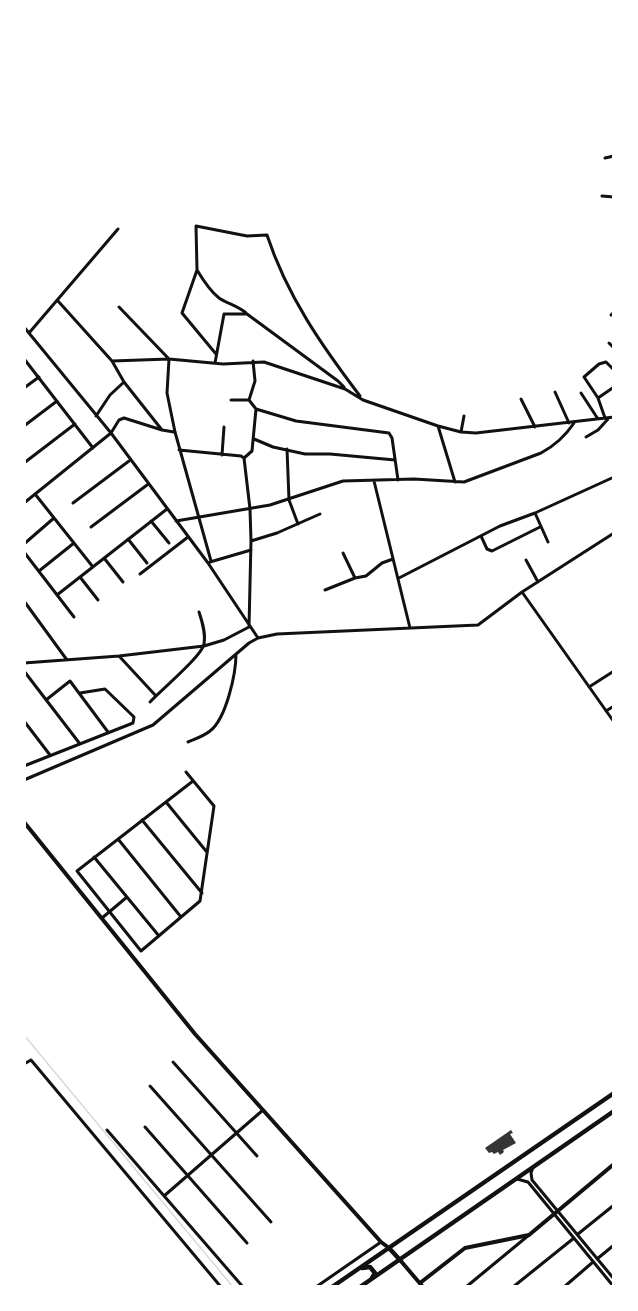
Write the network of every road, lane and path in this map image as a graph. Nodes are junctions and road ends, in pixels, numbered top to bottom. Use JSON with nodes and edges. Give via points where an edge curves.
{"nodes":[{"id":1,"x":614,"y":156,"type":"edge"},
{"id":2,"x":605,"y":158,"type":"dead end"},
{"id":3,"x":602,"y":196,"type":"dead end"},
{"id":4,"x":614,"y":196,"type":"edge"},
{"id":5,"x":118,"y":229,"type":"dead end"},
{"id":6,"x":197,"y":270,"type":"junction"},
{"id":7,"x":58,"y":301,"type":"junction"},
{"id":8,"x":119,"y":307,"type":"dead end"},
{"id":9,"x":247,"y":314,"type":"junction"},
{"id":10,"x":24,"y":327,"type":"edge"},
{"id":11,"x":29,"y":333,"type":"junction"},
{"id":12,"x":609,"y":343,"type":"dead end"},
{"id":13,"x":614,"y":348,"type":"edge"},
{"id":14,"x":216,"y":354,"type":"junction"},
{"id":15,"x":169,"y":359,"type":"junction"},
{"id":16,"x":25,"y":360,"type":"edge"},
{"id":17,"x":112,"y":361,"type":"junction"},
{"id":18,"x":253,"y":361,"type":"junction"},
{"id":19,"x":215,"y":363,"type":"junction"},
{"id":20,"x":614,"y":370,"type":"edge"},
{"id":21,"x":39,"y":377,"type":"junction"},
{"id":22,"x":124,"y":382,"type":"junction"},
{"id":23,"x":614,"y":387,"type":"edge"},
{"id":24,"x":24,"y":388,"type":"edge"},
{"id":25,"x":345,"y":389,"type":"junction"},
{"id":26,"x":555,"y":392,"type":"dead end"},
{"id":27,"x":581,"y":393,"type":"dead end"},
{"id":28,"x":598,"y":398,"type":"junction"},
{"id":29,"x":520,"y":399,"type":"dead end"},
{"id":30,"x":231,"y":400,"type":"dead end"},
{"id":31,"x":249,"y":400,"type":"junction"},
{"id":32,"x":363,"y":400,"type":"junction"},
{"id":33,"x":57,"y":401,"type":"junction"},
{"id":34,"x":256,"y":409,"type":"junction"},
{"id":35,"x":96,"y":416,"type":"junction"},
{"id":36,"x":464,"y":416,"type":"dead end"},
{"id":37,"x":611,"y":419,"type":"edge"},
{"id":38,"x":598,"y":420,"type":"junction"},
{"id":39,"x":569,"y":423,"type":"junction"},
{"id":40,"x":574,"y":423,"type":"junction"},
{"id":41,"x":75,"y":424,"type":"junction"},
{"id":42,"x":24,"y":426,"type":"edge"},
{"id":43,"x":438,"y":426,"type":"junction"},
{"id":44,"x":224,"y":427,"type":"dead end"},
{"id":45,"x":535,"y":427,"type":"junction"},
{"id":46,"x":162,"y":430,"type":"junction"},
{"id":47,"x":175,"y":432,"type":"junction"},
{"id":48,"x":461,"y":432,"type":"junction"},
{"id":49,"x":111,"y":433,"type":"junction"},
{"id":50,"x":586,"y":437,"type":"dead end"},
{"id":51,"x":254,"y":439,"type":"junction"},
{"id":52,"x":93,"y":448,"type":"junction"},
{"id":53,"x":287,"y":449,"type":"junction"},
{"id":54,"x":179,"y":450,"type":"junction"},
{"id":55,"x":222,"y":454,"type":"junction"},
{"id":56,"x":244,"y":458,"type":"junction"},
{"id":57,"x":129,"y":460,"type":"junction"},
{"id":58,"x":395,"y":460,"type":"junction"},
{"id":59,"x":24,"y":463,"type":"edge"},
{"id":60,"x":614,"y":477,"type":"edge"},
{"id":61,"x":374,"y":480,"type":"junction"},
{"id":62,"x":398,"y":480,"type":"junction"},
{"id":63,"x":455,"y":483,"type":"junction"},
{"id":64,"x":147,"y":484,"type":"junction"},
{"id":65,"x":35,"y":494,"type":"junction"},
{"id":66,"x":289,"y":500,"type":"junction"},
{"id":67,"x":24,"y":503,"type":"edge"},
{"id":68,"x":73,"y":503,"type":"dead end"},
{"id":69,"x":167,"y":509,"type":"junction"},
{"id":70,"x":250,"y":509,"type":"junction"},
{"id":71,"x":536,"y":513,"type":"junction"},
{"id":72,"x":320,"y":514,"type":"dead end"},
{"id":73,"x":54,"y":518,"type":"junction"},
{"id":74,"x":199,"y":518,"type":"junction"},
{"id":75,"x":176,"y":520,"type":"junction"},
{"id":76,"x":151,"y":521,"type":"junction"},
{"id":77,"x":298,"y":524,"type":"junction"},
{"id":78,"x":91,"y":527,"type":"dead end"},
{"id":79,"x":540,"y":527,"type":"junction"},
{"id":80,"x":614,"y":533,"type":"edge"},
{"id":81,"x":481,"y":536,"type":"junction"},
{"id":82,"x":188,"y":537,"type":"junction"},
{"id":83,"x":128,"y":539,"type":"junction"},
{"id":84,"x":251,"y":541,"type":"junction"},
{"id":85,"x":548,"y":542,"type":"dead end"},
{"id":86,"x":74,"y":543,"type":"junction"},
{"id":87,"x":169,"y":543,"type":"dead end"},
{"id":88,"x":24,"y":544,"type":"edge"},
{"id":89,"x":251,"y":550,"type":"junction"},
{"id":90,"x":24,"y":552,"type":"edge"},
{"id":91,"x":343,"y":554,"type":"dead end"},
{"id":92,"x":104,"y":558,"type":"junction"},
{"id":93,"x":394,"y":558,"type":"junction"},
{"id":94,"x":526,"y":560,"type":"dead end"},
{"id":95,"x":210,"y":562,"type":"junction"},
{"id":96,"x":147,"y":563,"type":"dead end"},
{"id":97,"x":93,"y":567,"type":"junction"},
{"id":98,"x":39,"y":571,"type":"junction"},
{"id":99,"x":140,"y":574,"type":"dead end"},
{"id":100,"x":80,"y":577,"type":"junction"},
{"id":101,"x":398,"y":577,"type":"junction"},
{"id":102,"x":355,"y":578,"type":"junction"},
{"id":103,"x":123,"y":582,"type":"dead end"},
{"id":104,"x":538,"y":583,"type":"junction"},
{"id":105,"x":325,"y":590,"type":"dead end"},
{"id":106,"x":522,"y":592,"type":"junction"},
{"id":107,"x":57,"y":595,"type":"junction"},
{"id":108,"x":98,"y":600,"type":"dead end"},
{"id":109,"x":24,"y":601,"type":"edge"},
{"id":110,"x":199,"y":612,"type":"dead end"},
{"id":111,"x":74,"y":617,"type":"dead end"},
{"id":112,"x":249,"y":627,"type":"junction"},
{"id":113,"x":410,"y":628,"type":"junction"},
{"id":114,"x":258,"y":638,"type":"junction"},
{"id":115,"x":204,"y":646,"type":"junction"},
{"id":116,"x":236,"y":654,"type":"junction"},
{"id":117,"x":119,"y":656,"type":"junction"},
{"id":118,"x":68,"y":660,"type":"junction"},
{"id":119,"x":24,"y":663,"type":"edge"},
{"id":120,"x":24,"y":671,"type":"edge"},
{"id":121,"x":614,"y":671,"type":"edge"},
{"id":122,"x":589,"y":687,"type":"junction"},
{"id":123,"x":80,"y":693,"type":"junction"},
{"id":124,"x":156,"y":696,"type":"junction"},
{"id":125,"x":46,"y":700,"type":"junction"},
{"id":126,"x":150,"y":702,"type":"dead end"},
{"id":127,"x":614,"y":706,"type":"edge"},
{"id":128,"x":606,"y":711,"type":"junction"},
{"id":129,"x":24,"y":721,"type":"edge"},
{"id":130,"x":614,"y":722,"type":"edge"},
{"id":131,"x":108,"y":733,"type":"junction"},
{"id":132,"x":188,"y":742,"type":"dead end"},
{"id":133,"x":80,"y":744,"type":"junction"},
{"id":134,"x":50,"y":755,"type":"junction"},
{"id":135,"x":24,"y":766,"type":"edge"},
{"id":136,"x":186,"y":772,"type":"dead end"},
{"id":137,"x":24,"y":780,"type":"edge"},
{"id":138,"x":193,"y":781,"type":"junction"},
{"id":139,"x":166,"y":802,"type":"junction"},
{"id":140,"x":142,"y":820,"type":"junction"},
{"id":141,"x":24,"y":822,"type":"edge"},
{"id":142,"x":118,"y":839,"type":"junction"},
{"id":143,"x":207,"y":852,"type":"junction"},
{"id":144,"x":94,"y":857,"type":"junction"},
{"id":145,"x":202,"y":893,"type":"junction"},
{"id":146,"x":127,"y":897,"type":"junction"},
{"id":147,"x":109,"y":912,"type":"junction"},
{"id":148,"x":182,"y":917,"type":"junction"},
{"id":149,"x":102,"y":918,"type":"junction"},
{"id":150,"x":159,"y":936,"type":"junction"},
{"id":151,"x":173,"y":1062,"type":"dead end"},
{"id":152,"x":24,"y":1064,"type":"edge"},
{"id":153,"x":150,"y":1086,"type":"dead end"},
{"id":154,"x":614,"y":1093,"type":"edge"},
{"id":155,"x":263,"y":1110,"type":"junction"},
{"id":156,"x":614,"y":1111,"type":"edge"},
{"id":157,"x":145,"y":1127,"type":"dead end"},
{"id":158,"x":107,"y":1130,"type":"dead end"},
{"id":159,"x":237,"y":1133,"type":"junction"},
{"id":160,"x":211,"y":1155,"type":"junction"},
{"id":161,"x":257,"y":1156,"type":"dead end"},
{"id":162,"x":614,"y":1164,"type":"edge"},
{"id":163,"x":533,"y":1167,"type":"junction"},
{"id":164,"x":188,"y":1176,"type":"junction"},
{"id":165,"x":517,"y":1179,"type":"junction"},
{"id":166,"x":164,"y":1196,"type":"junction"},
{"id":167,"x":549,"y":1204,"type":"junction"},
{"id":168,"x":614,"y":1205,"type":"edge"},
{"id":169,"x":556,"y":1212,"type":"junction"},
{"id":170,"x":563,"y":1217,"type":"junction"},
{"id":171,"x":559,"y":1220,"type":"junction"},
{"id":172,"x":271,"y":1222,"type":"dead end"},
{"id":173,"x":529,"y":1235,"type":"junction"},
{"id":174,"x":578,"y":1235,"type":"junction"},
{"id":175,"x":574,"y":1238,"type":"junction"},
{"id":176,"x":381,"y":1242,"type":"junction"},
{"id":177,"x":247,"y":1243,"type":"dead end"},
{"id":178,"x":614,"y":1245,"type":"edge"},
{"id":179,"x":389,"y":1248,"type":"junction"},
{"id":180,"x":597,"y":1259,"type":"junction"},
{"id":181,"x":400,"y":1260,"type":"junction"},
{"id":182,"x":593,"y":1262,"type":"junction"},
{"id":183,"x":357,"y":1270,"type":"junction"},
{"id":184,"x":614,"y":1279,"type":"edge"},
{"id":185,"x":371,"y":1280,"type":"junction"},
{"id":186,"x":422,"y":1285,"type":"edge"},
{"id":187,"x":611,"y":1286,"type":"edge"},
{"id":188,"x":221,"y":1287,"type":"edge"},
{"id":189,"x":243,"y":1287,"type":"edge"},
{"id":190,"x":316,"y":1287,"type":"edge"},
{"id":191,"x":332,"y":1287,"type":"edge"},
{"id":192,"x":360,"y":1287,"type":"edge"},
{"id":193,"x":466,"y":1287,"type":"edge"},
{"id":194,"x":513,"y":1287,"type":"edge"},
{"id":195,"x":564,"y":1287,"type":"edge"}],
"edges":[{"from":1,"to":2,"type":"street"},
{"from":3,"to":4,"type":"street"},
{"from":5,"to":7,"type":"street"},
{"from":6,"to":9,"type":"street","via":[[220,299]]},
{"from":6,"to":14,"type":"street","via":[[182,313]]},
{"from":6,"to":32,"type":"street","via":[[196,226],[247,236],[267,235],[299,309]]},
{"from":7,"to":11,"type":"street"},
{"from":7,"to":17,"type":"street"},
{"from":8,"to":15,"type":"street"},
{"from":9,"to":14,"type":"street","via":[[224,314]]},
{"from":9,"to":25,"type":"street"},
{"from":10,"to":11,"type":"street"},
{"from":11,"to":35,"type":"street"},
{"from":12,"to":13,"type":"street"},
{"from":14,"to":19,"type":"street"},
{"from":15,"to":17,"type":"street"},
{"from":15,"to":19,"type":"street"},
{"from":15,"to":47,"type":"street","via":[[167,393]]},
{"from":16,"to":21,"type":"street"},
{"from":17,"to":22,"type":"street"},
{"from":18,"to":19,"type":"street"},
{"from":18,"to":25,"type":"street"},
{"from":18,"to":31,"type":"street","via":[[255,381]]},
{"from":20,"to":28,"type":"street","via":[[606,362],[584,377]]},
{"from":21,"to":24,"type":"street"},
{"from":21,"to":33,"type":"street"},
{"from":22,"to":35,"type":"street"},
{"from":22,"to":46,"type":"street"},
{"from":23,"to":28,"type":"street"},
{"from":25,"to":32,"type":"street"},
{"from":26,"to":39,"type":"street"},
{"from":27,"to":38,"type":"street"},
{"from":28,"to":37,"type":"street"},
{"from":29,"to":45,"type":"street"},
{"from":30,"to":31,"type":"street"},
{"from":31,"to":34,"type":"street"},
{"from":32,"to":43,"type":"street"},
{"from":33,"to":41,"type":"street"},
{"from":33,"to":42,"type":"street"},
{"from":34,"to":51,"type":"street"},
{"from":34,"to":58,"type":"street","via":[[296,421],[389,433]]},
{"from":35,"to":49,"type":"street"},
{"from":36,"to":48,"type":"street"},
{"from":37,"to":38,"type":"street"},
{"from":37,"to":50,"type":"street"},
{"from":38,"to":40,"type":"street"},
{"from":39,"to":40,"type":"street"},
{"from":39,"to":45,"type":"street"},
{"from":40,"to":63,"type":"street","via":[[541,453]]},
{"from":41,"to":52,"type":"street"},
{"from":41,"to":59,"type":"street"},
{"from":43,"to":48,"type":"street"},
{"from":43,"to":63,"type":"street"},
{"from":44,"to":55,"type":"street"},
{"from":45,"to":48,"type":"street","via":[[476,434]]},
{"from":46,"to":47,"type":"street"},
{"from":46,"to":49,"type":"street","via":[[124,418]]},
{"from":47,"to":54,"type":"street"},
{"from":49,"to":52,"type":"street"},
{"from":49,"to":57,"type":"street"},
{"from":51,"to":53,"type":"street"},
{"from":51,"to":56,"type":"street","via":[[252,451]]},
{"from":52,"to":65,"type":"street"},
{"from":53,"to":58,"type":"street","via":[[305,454]]},
{"from":53,"to":66,"type":"street"},
{"from":54,"to":55,"type":"street"},
{"from":54,"to":74,"type":"street"},
{"from":55,"to":56,"type":"street"},
{"from":56,"to":70,"type":"street"},
{"from":57,"to":64,"type":"street"},
{"from":57,"to":68,"type":"street"},
{"from":58,"to":62,"type":"street"},
{"from":60,"to":71,"type":"street"},
{"from":61,"to":62,"type":"street"},
{"from":61,"to":66,"type":"street","via":[[343,481]]},
{"from":61,"to":93,"type":"street"},
{"from":62,"to":63,"type":"street"},
{"from":64,"to":69,"type":"street"},
{"from":64,"to":78,"type":"street"},
{"from":65,"to":67,"type":"street"},
{"from":65,"to":73,"type":"street"},
{"from":66,"to":70,"type":"street"},
{"from":66,"to":77,"type":"street"},
{"from":69,"to":75,"type":"street"},
{"from":69,"to":76,"type":"street"},
{"from":70,"to":74,"type":"street"},
{"from":70,"to":84,"type":"street"},
{"from":71,"to":79,"type":"street"},
{"from":71,"to":81,"type":"street"},
{"from":72,"to":77,"type":"street"},
{"from":73,"to":86,"type":"street"},
{"from":73,"to":88,"type":"street"},
{"from":74,"to":75,"type":"street"},
{"from":74,"to":95,"type":"street"},
{"from":75,"to":82,"type":"street"},
{"from":76,"to":83,"type":"street"},
{"from":76,"to":87,"type":"street"},
{"from":77,"to":84,"type":"street"},
{"from":79,"to":81,"type":"street","via":[[490,552]]},
{"from":79,"to":85,"type":"street"},
{"from":80,"to":104,"type":"street"},
{"from":81,"to":101,"type":"street"},
{"from":82,"to":95,"type":"street"},
{"from":82,"to":99,"type":"street"},
{"from":83,"to":92,"type":"street"},
{"from":83,"to":96,"type":"street"},
{"from":84,"to":89,"type":"street"},
{"from":86,"to":97,"type":"street"},
{"from":86,"to":98,"type":"street"},
{"from":89,"to":95,"type":"street"},
{"from":89,"to":112,"type":"street"},
{"from":90,"to":98,"type":"street"},
{"from":91,"to":102,"type":"street"},
{"from":92,"to":97,"type":"street"},
{"from":92,"to":103,"type":"street"},
{"from":93,"to":101,"type":"street"},
{"from":93,"to":102,"type":"street","via":[[366,576]]},
{"from":94,"to":104,"type":"street"},
{"from":95,"to":112,"type":"street"},
{"from":97,"to":100,"type":"street"},
{"from":98,"to":107,"type":"street"},
{"from":100,"to":107,"type":"street"},
{"from":100,"to":108,"type":"street"},
{"from":101,"to":113,"type":"street"},
{"from":102,"to":105,"type":"street"},
{"from":104,"to":106,"type":"street"},
{"from":106,"to":113,"type":"street","via":[[478,625]]},
{"from":106,"to":122,"type":"street"},
{"from":107,"to":111,"type":"street"},
{"from":109,"to":118,"type":"street"},
{"from":110,"to":115,"type":"street"},
{"from":112,"to":114,"type":"street"},
{"from":112,"to":115,"type":"street"},
{"from":113,"to":114,"type":"street"},
{"from":114,"to":116,"type":"street"},
{"from":115,"to":117,"type":"street"},
{"from":115,"to":124,"type":"street"},
{"from":116,"to":132,"type":"street","via":[[219,721],[210,731]]},
{"from":116,"to":137,"type":"street","via":[[153,725]]},
{"from":117,"to":118,"type":"street"},
{"from":117,"to":124,"type":"street"},
{"from":118,"to":119,"type":"street"},
{"from":120,"to":125,"type":"street"},
{"from":121,"to":122,"type":"street"},
{"from":122,"to":128,"type":"street"},
{"from":123,"to":125,"type":"street","via":[[70,681]]},
{"from":123,"to":131,"type":"street"},
{"from":123,"to":131,"type":"street","via":[[105,689],[135,720]]},
{"from":124,"to":126,"type":"street"},
{"from":125,"to":133,"type":"street"},
{"from":127,"to":128,"type":"street"},
{"from":128,"to":130,"type":"street"},
{"from":129,"to":134,"type":"street"},
{"from":131,"to":133,"type":"street"},
{"from":133,"to":134,"type":"street"},
{"from":134,"to":135,"type":"street"},
{"from":136,"to":138,"type":"street"},
{"from":138,"to":139,"type":"street"},
{"from":138,"to":143,"type":"street","via":[[214,806]]},
{"from":139,"to":140,"type":"street"},
{"from":139,"to":143,"type":"street"},
{"from":140,"to":142,"type":"street"},
{"from":140,"to":145,"type":"street"},
{"from":141,"to":149,"type":"street"},
{"from":142,"to":144,"type":"street"},
{"from":142,"to":148,"type":"street"},
{"from":143,"to":145,"type":"street"},
{"from":144,"to":146,"type":"street"},
{"from":144,"to":147,"type":"street","via":[[77,871]]},
{"from":145,"to":148,"type":"street","via":[[200,901]]},
{"from":146,"to":147,"type":"street"},
{"from":146,"to":150,"type":"street"},
{"from":147,"to":149,"type":"street"},
{"from":147,"to":150,"type":"street","via":[[141,951]]},
{"from":148,"to":150,"type":"street"},
{"from":149,"to":155,"type":"street","via":[[195,1034]]},
{"from":151,"to":159,"type":"street"},
{"from":152,"to":188,"type":"street","via":[[31,1060]]},
{"from":153,"to":160,"type":"street"},
{"from":154,"to":179,"type":"main road"},
{"from":155,"to":159,"type":"street"},
{"from":155,"to":176,"type":"street"},
{"from":156,"to":163,"type":"main road"},
{"from":157,"to":164,"type":"street"},
{"from":158,"to":166,"type":"street"},
{"from":159,"to":160,"type":"street"},
{"from":159,"to":161,"type":"street"},
{"from":160,"to":164,"type":"street"},
{"from":160,"to":172,"type":"street"},
{"from":162,"to":169,"type":"street"},
{"from":163,"to":165,"type":"main road"},
{"from":163,"to":167,"type":"street","via":[[532,1180]]},
{"from":164,"to":166,"type":"street"},
{"from":164,"to":177,"type":"street"},
{"from":165,"to":167,"type":"street","via":[[528,1182]]},
{"from":165,"to":181,"type":"main road"},
{"from":166,"to":189,"type":"street"},
{"from":167,"to":169,"type":"street"},
{"from":168,"to":174,"type":"street"},
{"from":169,"to":170,"type":"street"},
{"from":169,"to":171,"type":"street"},
{"from":169,"to":173,"type":"street"},
{"from":170,"to":171,"type":"street"},
{"from":170,"to":174,"type":"street"},
{"from":171,"to":175,"type":"street"},
{"from":173,"to":186,"type":"street","via":[[465,1248]]},
{"from":173,"to":193,"type":"street"},
{"from":174,"to":180,"type":"street"},
{"from":175,"to":182,"type":"street"},
{"from":175,"to":194,"type":"street"},
{"from":176,"to":179,"type":"street"},
{"from":176,"to":190,"type":"street"},
{"from":178,"to":180,"type":"street"},
{"from":179,"to":181,"type":"main road"},
{"from":179,"to":183,"type":"main road"},
{"from":180,"to":184,"type":"street"},
{"from":181,"to":185,"type":"main road"},
{"from":181,"to":186,"type":"street"},
{"from":182,"to":187,"type":"street"},
{"from":182,"to":195,"type":"street"},
{"from":183,"to":185,"type":"main road","via":[[370,1267],[375,1273]]},
{"from":183,"to":191,"type":"main road"},
{"from":185,"to":192,"type":"main road"}]}
